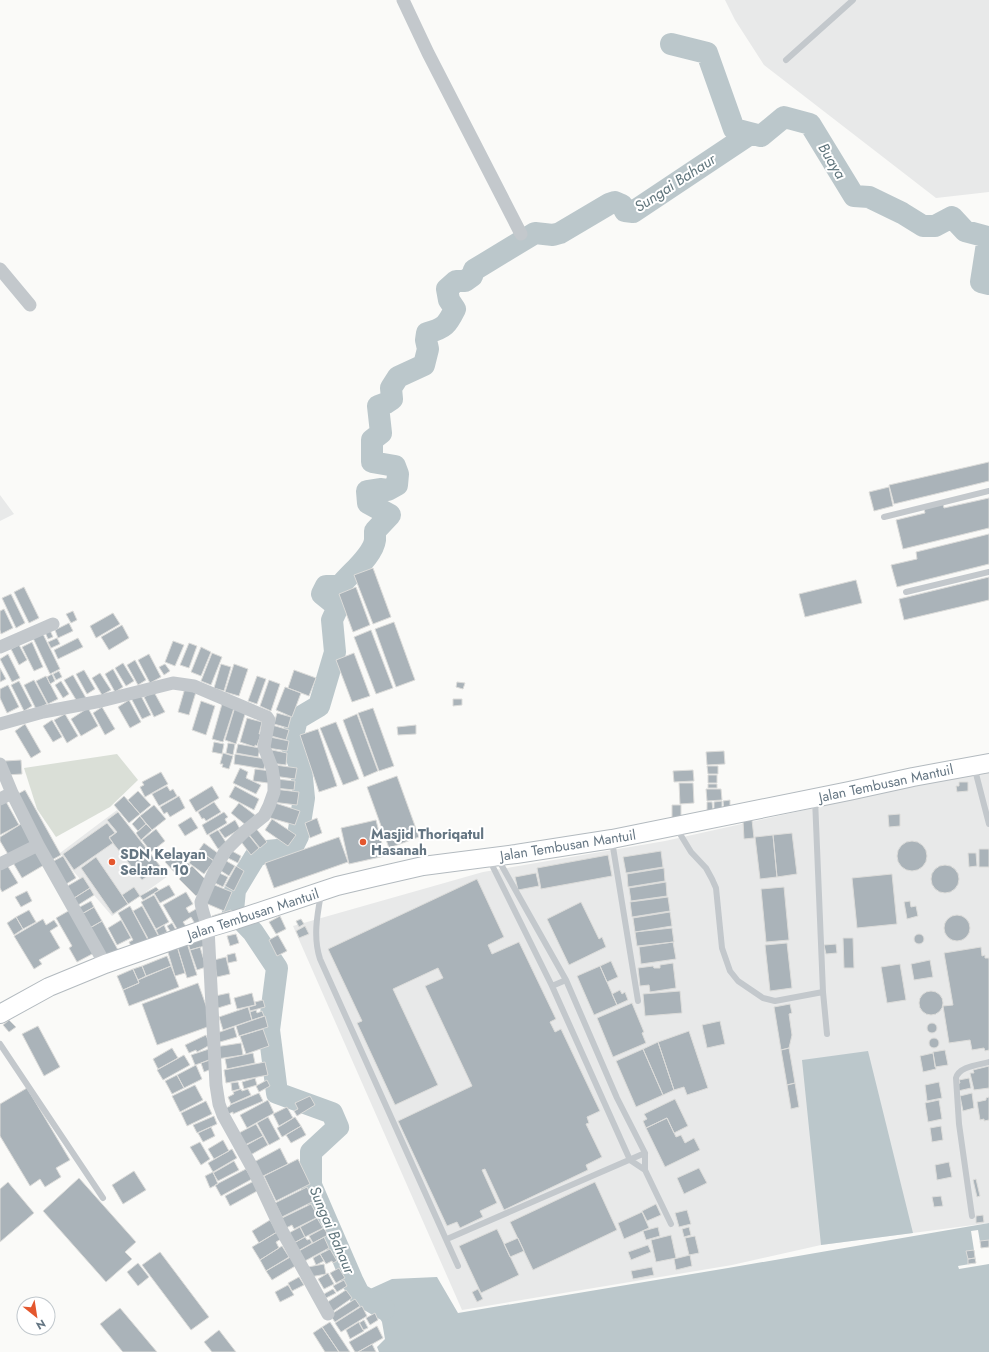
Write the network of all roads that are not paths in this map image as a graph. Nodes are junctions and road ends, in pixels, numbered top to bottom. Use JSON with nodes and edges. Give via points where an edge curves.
{"nodes":[{"id":1,"x":403,"y":0,"type":"edge"},
{"id":2,"x":853,"y":0,"type":"edge"},
{"id":3,"x":786,"y":60,"type":"dead end"},
{"id":4,"x":521,"y":234,"type":"dead end"},
{"id":5,"x":0,"y":269,"type":"edge"},
{"id":6,"x":30,"y":305,"type":"dead end"},
{"id":7,"x":989,"y":491,"type":"edge"},
{"id":8,"x":884,"y":517,"type":"dead end"},
{"id":9,"x":989,"y":572,"type":"edge"},
{"id":10,"x":906,"y":592,"type":"dead end"},
{"id":11,"x":53,"y":624,"type":"dead end"},
{"id":12,"x":0,"y":647,"type":"edge"},
{"id":13,"x":0,"y":724,"type":"edge"},
{"id":14,"x":0,"y":764,"type":"edge"},
{"id":15,"x":981,"y":764,"type":"edge"},
{"id":16,"x":6,"y":796,"type":"edge"},
{"id":17,"x":815,"y":798,"type":"junction"},
{"id":18,"x":989,"y":824,"type":"edge"},
{"id":19,"x":675,"y":826,"type":"junction"},
{"id":20,"x":612,"y":839,"type":"junction"},
{"id":21,"x":38,"y":844,"type":"junction"},
{"id":22,"x":492,"y":857,"type":"junction"},
{"id":23,"x":0,"y":864,"type":"edge"},
{"id":24,"x":321,"y":892,"type":"junction"},
{"id":25,"x":208,"y":928,"type":"junction"},
{"id":26,"x":105,"y":964,"type":"junction"},
{"id":27,"x":566,"y":980,"type":"junction"},
{"id":28,"x":552,"y":986,"type":"junction"},
{"id":29,"x":823,"y":992,"type":"junction"},
{"id":30,"x":638,"y":1001,"type":"dead end"},
{"id":31,"x":0,"y":1014,"type":"edge"},
{"id":32,"x":827,"y":1034,"type":"dead end"},
{"id":33,"x":0,"y":1044,"type":"edge"},
{"id":34,"x":989,"y":1062,"type":"edge"},
{"id":35,"x":617,"y":1098,"type":"junction"},
{"id":36,"x":604,"y":1103,"type":"junction"},
{"id":37,"x":645,"y":1153,"type":"junction"},
{"id":38,"x":630,"y":1160,"type":"junction"},
{"id":39,"x":645,"y":1170,"type":"junction"},
{"id":40,"x":103,"y":1198,"type":"dead end"},
{"id":41,"x":972,"y":1216,"type":"dead end"},
{"id":42,"x":671,"y":1224,"type":"dead end"},
{"id":43,"x":447,"y":1239,"type":"junction"},
{"id":44,"x":458,"y":1266,"type":"dead end"},
{"id":45,"x":328,"y":1314,"type":"dead end"}],
"edges":[{"from":1,"to":4,"type":"street"},
{"from":2,"to":3,"type":"lane"},
{"from":5,"to":6,"type":"street"},
{"from":7,"to":8,"type":"lane"},
{"from":9,"to":10,"type":"lane"},
{"from":11,"to":12,"type":"street"},
{"from":13,"to":25,"type":"street","via":[[173,683],[194,686],[267,717],[269,726],[264,747],[273,774],[274,792],[264,816],[234,841],[219,860],[201,906]]},
{"from":14,"to":16,"type":"street"},
{"from":15,"to":17,"type":"street","name":"Jalan Tembusan Mantuil"},
{"from":15,"to":18,"type":"lane"},
{"from":16,"to":21,"type":"street"},
{"from":17,"to":19,"type":"street","name":"Jalan Tembusan Mantuil"},
{"from":17,"to":29,"type":"lane"},
{"from":19,"to":20,"type":"street","name":"Jalan Tembusan Mantuil"},
{"from":19,"to":29,"type":"lane","via":[[691,852],[706,868],[716,888],[722,948],[730,971],[738,981],[763,998],[775,1001]]},
{"from":20,"to":22,"type":"street","name":"Jalan Tembusan Mantuil"},
{"from":20,"to":30,"type":"lane"},
{"from":21,"to":23,"type":"street"},
{"from":21,"to":26,"type":"street"},
{"from":22,"to":24,"type":"street","name":"Jalan Tembusan Mantuil","via":[[424,866]]},
{"from":22,"to":27,"type":"lane"},
{"from":22,"to":28,"type":"lane"},
{"from":24,"to":25,"type":"street","name":"Jalan Tembusan Mantuil"},
{"from":24,"to":43,"type":"lane","via":[[316,929],[316,947],[320,959]]},
{"from":25,"to":26,"type":"street","name":"Jalan Tembusan Mantuil"},
{"from":25,"to":45,"type":"street","via":[[219,1104],[281,1229]]},
{"from":26,"to":31,"type":"street","name":"Jalan Tembusan Mantuil","via":[[49,987]]},
{"from":27,"to":28,"type":"lane"},
{"from":27,"to":35,"type":"lane"},
{"from":28,"to":36,"type":"lane"},
{"from":29,"to":32,"type":"lane"},
{"from":33,"to":40,"type":"lane"},
{"from":34,"to":41,"type":"lane","via":[[962,1069],[956,1078],[958,1124]]},
{"from":35,"to":36,"type":"lane"},
{"from":35,"to":37,"type":"lane"},
{"from":36,"to":38,"type":"lane"},
{"from":37,"to":38,"type":"lane"},
{"from":37,"to":39,"type":"lane"},
{"from":38,"to":39,"type":"lane"},
{"from":38,"to":43,"type":"lane"},
{"from":39,"to":42,"type":"lane"},
{"from":43,"to":44,"type":"lane"}]}
